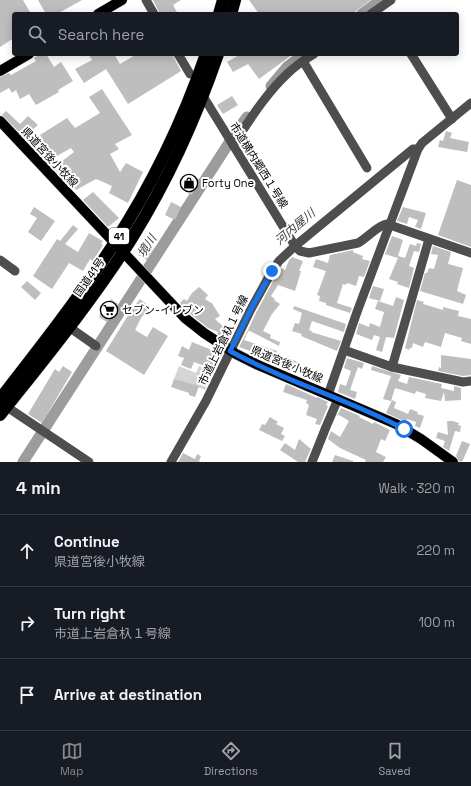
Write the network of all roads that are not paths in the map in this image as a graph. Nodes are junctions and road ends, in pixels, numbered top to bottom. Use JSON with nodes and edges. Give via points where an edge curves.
{"nodes":[{"id":1,"x":122,"y":0,"type":"edge"},
{"id":2,"x":146,"y":0,"type":"edge"},
{"id":3,"x":223,"y":0,"type":"edge"},
{"id":4,"x":235,"y":0,"type":"edge"},
{"id":5,"x":391,"y":0,"type":"edge"},
{"id":6,"x":383,"y":10,"type":"edge"},
{"id":7,"x":101,"y":12,"type":"edge"},
{"id":8,"x":153,"y":12,"type":"edge"},
{"id":9,"x":220,"y":12,"type":"edge"},
{"id":10,"x":232,"y":12,"type":"edge"},
{"id":11,"x":26,"y":56,"type":"edge"},
{"id":12,"x":179,"y":56,"type":"edge"},
{"id":13,"x":205,"y":56,"type":"edge"},
{"id":14,"x":217,"y":56,"type":"edge"},
{"id":15,"x":311,"y":56,"type":"edge"},
{"id":16,"x":412,"y":56,"type":"edge"},
{"id":17,"x":303,"y":62,"type":"junction"},
{"id":18,"x":0,"y":71,"type":"edge"},
{"id":19,"x":190,"y":74,"type":"dead end"},
{"id":20,"x":203,"y":96,"type":"junction"},
{"id":21,"x":471,"y":103,"type":"edge"},
{"id":22,"x":452,"y":119,"type":"junction"},
{"id":23,"x":0,"y":121,"type":"edge"},
{"id":24,"x":233,"y":145,"type":"junction"},
{"id":25,"x":418,"y":150,"type":"junction"},
{"id":26,"x":367,"y":168,"type":"dead end"},
{"id":27,"x":390,"y":225,"type":"junction"},
{"id":28,"x":429,"y":239,"type":"junction"},
{"id":29,"x":295,"y":246,"type":"junction"},
{"id":30,"x":118,"y":248,"type":"junction"},
{"id":31,"x":471,"y":253,"type":"edge"},
{"id":32,"x":0,"y":260,"type":"edge"},
{"id":33,"x":15,"y":271,"type":"dead end"},
{"id":34,"x":69,"y":327,"type":"junction"},
{"id":35,"x":96,"y":346,"type":"dead end"},
{"id":36,"x":344,"y":350,"type":"junction"},
{"id":37,"x":230,"y":351,"type":"junction"},
{"id":38,"x":392,"y":367,"type":"junction"},
{"id":39,"x":471,"y":381,"type":"edge"},
{"id":40,"x":328,"y":395,"type":"junction"},
{"id":41,"x":338,"y":399,"type":"junction"},
{"id":42,"x":2,"y":407,"type":"edge"},
{"id":43,"x":89,"y":462,"type":"edge"},
{"id":44,"x":171,"y":462,"type":"edge"},
{"id":45,"x":312,"y":462,"type":"edge"},
{"id":46,"x":453,"y":462,"type":"edge"}],
"edges":[{"from":1,"to":7,"type":"main road"},
{"from":2,"to":8,"type":"street"},
{"from":3,"to":9,"type":"highway"},
{"from":4,"to":10,"type":"highway"},
{"from":5,"to":6,"type":"street"},
{"from":11,"to":18,"type":"main road"},
{"from":12,"to":19,"type":"street"},
{"from":13,"to":30,"type":"highway","name":"国道41号","number":"41","via":[[166,151]]},
{"from":14,"to":20,"type":"highway","name":"国道41号","number":"41"},
{"from":15,"to":17,"type":"street"},
{"from":16,"to":22,"type":"street"},
{"from":17,"to":24,"type":"street","via":[[276,85]]},
{"from":17,"to":26,"type":"street"},
{"from":20,"to":24,"type":"street","name":"市道横内郷西１号線"},
{"from":20,"to":30,"type":"highway","name":"国道41号","number":"41","via":[[144,218]]},
{"from":21,"to":22,"type":"street"},
{"from":22,"to":25,"type":"street","via":[[422,143]]},
{"from":23,"to":30,"type":"main road","name":"県道宮後小牧線"},
{"from":24,"to":29,"type":"street","name":"市道横内郷西１号線"},
{"from":25,"to":27,"type":"street"},
{"from":25,"to":29,"type":"street","name":"市道上岩倉杁１号線","via":[[414,149]]},
{"from":27,"to":28,"type":"street"},
{"from":27,"to":29,"type":"street","via":[[383,224],[364,239],[351,244],[309,253],[300,251]]},
{"from":27,"to":36,"type":"street"},
{"from":28,"to":31,"type":"street"},
{"from":28,"to":38,"type":"street"},
{"from":29,"to":37,"type":"street","name":"市道上岩倉杁１号線","via":[[272,271]]},
{"from":30,"to":34,"type":"highway","name":"国道41号","number":"41"},
{"from":30,"to":37,"type":"main road","name":"県道宮後小牧線","via":[[185,318]]},
{"from":30,"to":42,"type":"highway","name":"国道41号","number":"41","via":[[77,297]]},
{"from":32,"to":33,"type":"street"},
{"from":34,"to":35,"type":"street"},
{"from":34,"to":42,"type":"highway","name":"国道41号","number":"41"},
{"from":36,"to":38,"type":"street"},
{"from":36,"to":40,"type":"street"},
{"from":37,"to":40,"type":"main road","name":"県道宮後小牧線"},
{"from":37,"to":44,"type":"street","name":"市道上岩倉杁１号線","via":[[206,401]]},
{"from":38,"to":39,"type":"street","via":[[463,382]]},
{"from":40,"to":41,"type":"main road","name":"県道宮後小牧線"},
{"from":41,"to":45,"type":"street"},
{"from":41,"to":46,"type":"main road","name":"県道宮後小牧線","via":[[404,429]]},
{"from":42,"to":43,"type":"street"}]}
